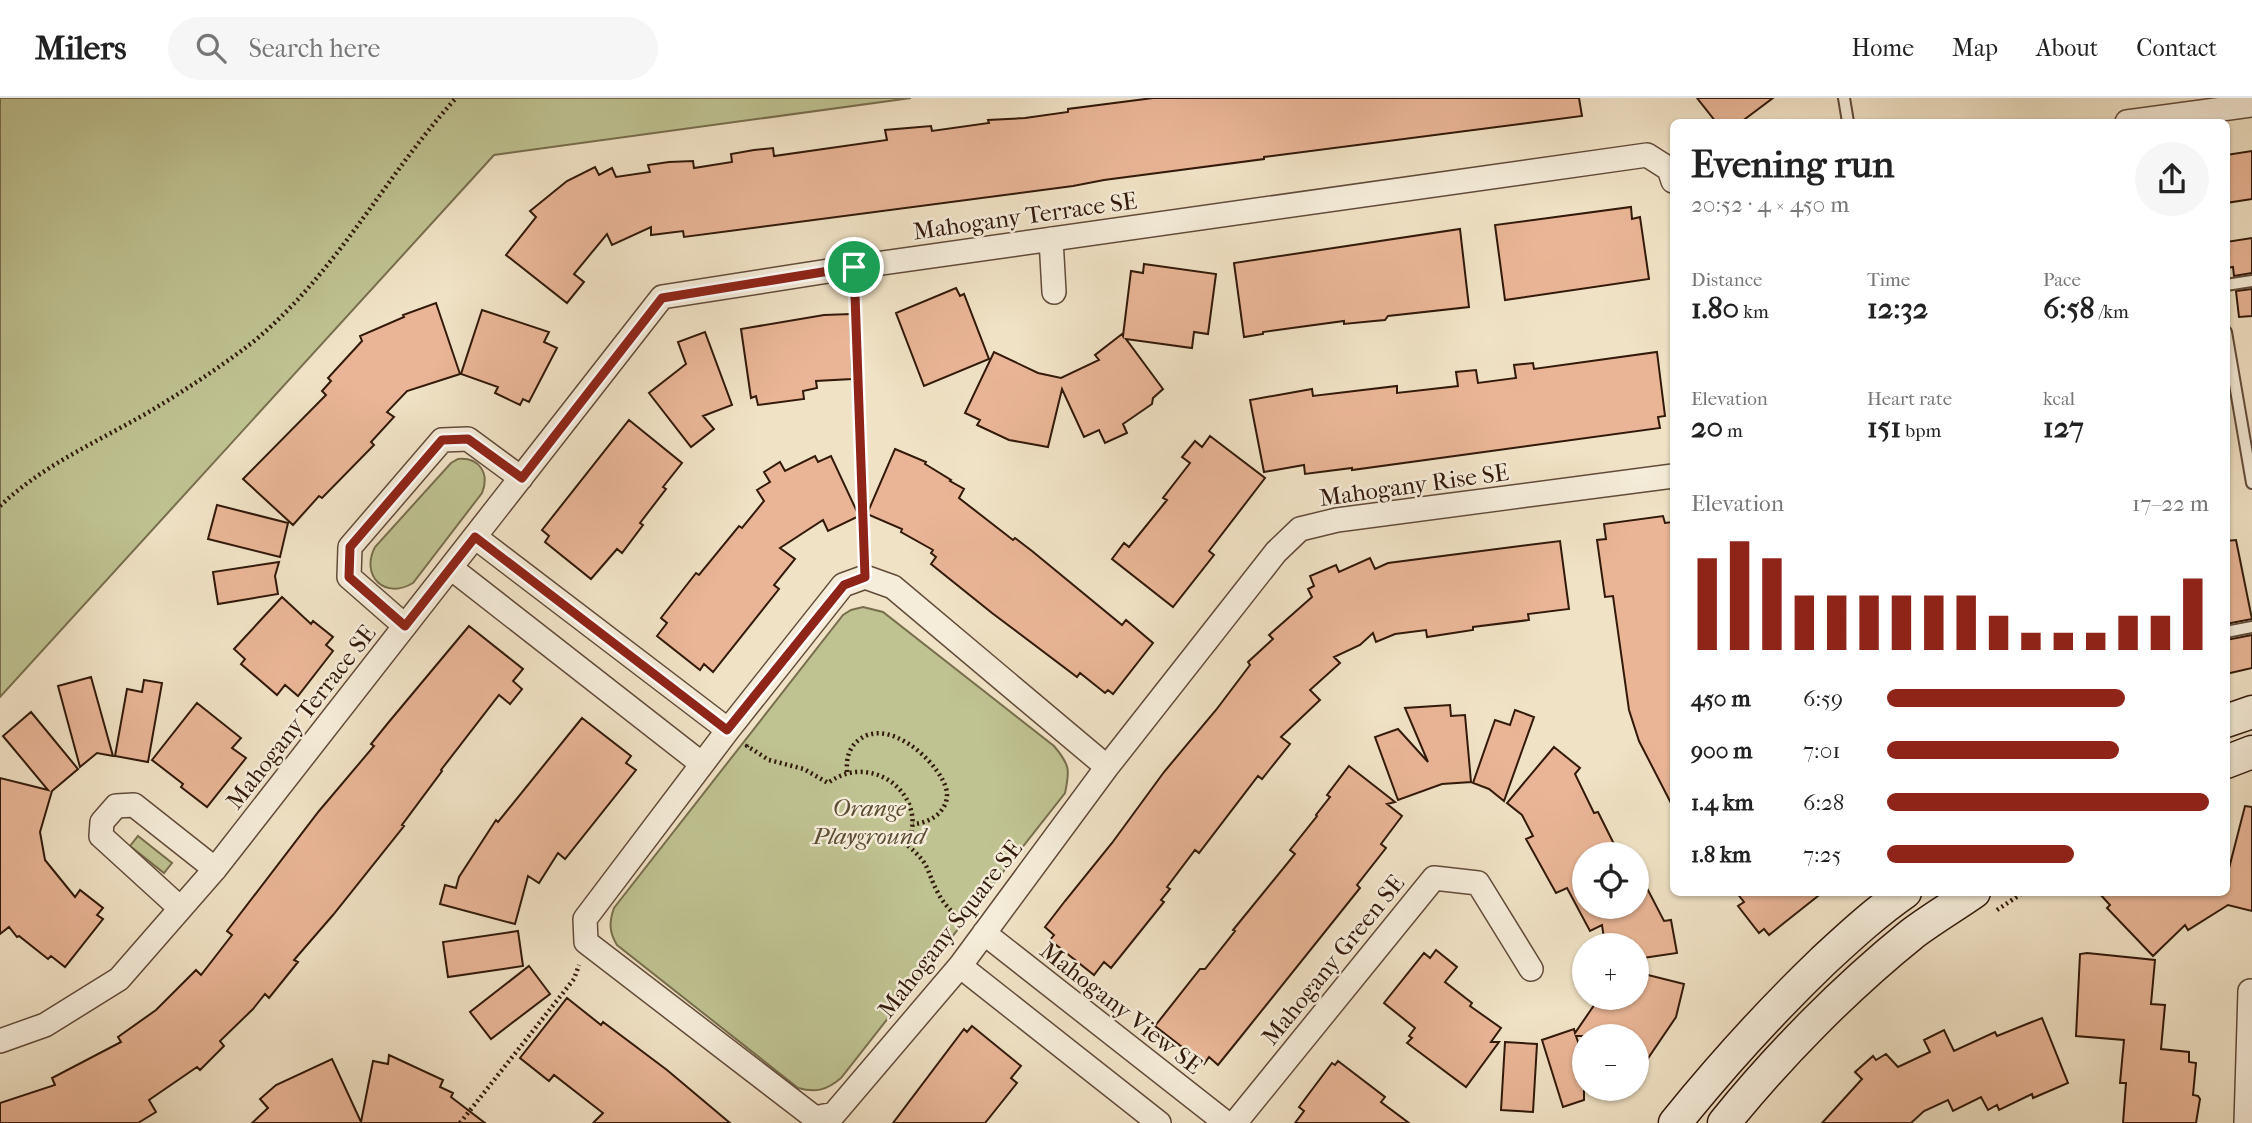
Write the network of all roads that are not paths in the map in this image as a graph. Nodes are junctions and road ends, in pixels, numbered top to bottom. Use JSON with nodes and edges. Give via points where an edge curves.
{"nodes":[{"id":1,"x":1844,"y":98,"type":"edge"},
{"id":2,"x":2206,"y":105,"type":"edge"},
{"id":3,"x":2252,"y":105,"type":"edge"},
{"id":4,"x":1848,"y":119,"type":"edge"},
{"id":5,"x":2141,"y":119,"type":"edge"},
{"id":6,"x":1670,"y":172,"type":"edge"},
{"id":7,"x":1051,"y":239,"type":"junction"},
{"id":8,"x":2252,"y":281,"type":"edge"},
{"id":9,"x":2230,"y":284,"type":"edge"},
{"id":10,"x":1054,"y":292,"type":"dead end"},
{"id":11,"x":2230,"y":355,"type":"edge"},
{"id":12,"x":1670,"y":476,"type":"edge"},
{"id":13,"x":522,"y":478,"type":"junction"},
{"id":14,"x":2252,"y":483,"type":"edge"},
{"id":15,"x":475,"y":537,"type":"junction"},
{"id":16,"x":452,"y":568,"type":"junction"},
{"id":17,"x":405,"y":626,"type":"junction"},
{"id":18,"x":2252,"y":627,"type":"edge"},
{"id":19,"x":2230,"y":631,"type":"edge"},
{"id":20,"x":2252,"y":712,"type":"edge"},
{"id":21,"x":2230,"y":720,"type":"edge"},
{"id":22,"x":727,"y":730,"type":"junction"},
{"id":23,"x":2252,"y":752,"type":"edge"},
{"id":24,"x":2230,"y":760,"type":"edge"},
{"id":25,"x":702,"y":764,"type":"junction"},
{"id":26,"x":1107,"y":767,"type":"junction"},
{"id":27,"x":215,"y":869,"type":"junction"},
{"id":28,"x":1891,"y":896,"type":"edge"},
{"id":29,"x":1981,"y":905,"type":"edge"},
{"id":30,"x":180,"y":908,"type":"junction"},
{"id":31,"x":984,"y":933,"type":"junction"},
{"id":32,"x":1913,"y":933,"type":"junction"},
{"id":33,"x":960,"y":966,"type":"junction"},
{"id":34,"x":1531,"y":969,"type":"dead end"},
{"id":35,"x":2250,"y":991,"type":"dead end"},
{"id":36,"x":0,"y":1041,"type":"edge"},
{"id":37,"x":1159,"y":1123,"type":"edge"},
{"id":38,"x":1226,"y":1123,"type":"edge"},
{"id":39,"x":1235,"y":1123,"type":"edge"},
{"id":40,"x":1675,"y":1123,"type":"edge"},
{"id":41,"x":1724,"y":1123,"type":"edge"},
{"id":42,"x":2246,"y":1123,"type":"edge"}],
"edges":[{"from":1,"to":4,"type":"lane"},
{"from":2,"to":3,"type":"street"},
{"from":2,"to":5,"type":"street"},
{"from":6,"to":7,"type":"street","name":"Mahogany Terrace SE","via":[[1647,155]]},
{"from":7,"to":10,"type":"street"},
{"from":7,"to":13,"type":"street","name":"Mahogany Terrace SE","via":[[662,298]]},
{"from":8,"to":9,"type":"lane"},
{"from":11,"to":14,"type":"lane"},
{"from":12,"to":26,"type":"street","name":"Mahogany Rise SE","via":[[1300,528],[1276,552]]},
{"from":13,"to":15,"type":"street","name":"Mahogany Terrace SE"},
{"from":13,"to":17,"type":"street","via":[[468,439],[442,440],[350,547],[349,577]]},
{"from":15,"to":16,"type":"street","name":"Mahogany Terrace SE"},
{"from":15,"to":22,"type":"street"},
{"from":16,"to":17,"type":"street","name":"Mahogany Terrace SE"},
{"from":16,"to":25,"type":"street"},
{"from":17,"to":27,"type":"street","name":"Mahogany Terrace SE"},
{"from":18,"to":19,"type":"lane"},
{"from":20,"to":21,"type":"street"},
{"from":22,"to":25,"type":"street"},
{"from":22,"to":26,"type":"street","via":[[844,585],[865,577],[893,587]]},
{"from":23,"to":24,"type":"street"},
{"from":25,"to":33,"type":"street","name":"Mahogany Square SE","via":[[584,919],[586,942],[814,1118],[834,1114]]},
{"from":26,"to":31,"type":"street","name":"Mahogany Square SE"},
{"from":27,"to":30,"type":"street","name":"Mahogany Terrace SE"},
{"from":27,"to":30,"type":"street","via":[[134,805],[116,806],[102,822],[101,836]]},
{"from":28,"to":32,"type":"street"},
{"from":28,"to":40,"type":"street","via":[[1792,990]]},
{"from":29,"to":32,"type":"street"},
{"from":30,"to":36,"type":"street","name":"Mahogany Terrace SE","via":[[119,979],[45,1025]]},
{"from":31,"to":33,"type":"street","name":"Mahogany Square SE"},
{"from":31,"to":38,"type":"street","name":"Mahogany View SE"},
{"from":32,"to":41,"type":"street","via":[[1823,1016]]},
{"from":33,"to":37,"type":"street"},
{"from":34,"to":39,"type":"street","name":"Mahogany Green SE","via":[[1478,883],[1434,878]]},
{"from":35,"to":42,"type":"street"}]}
